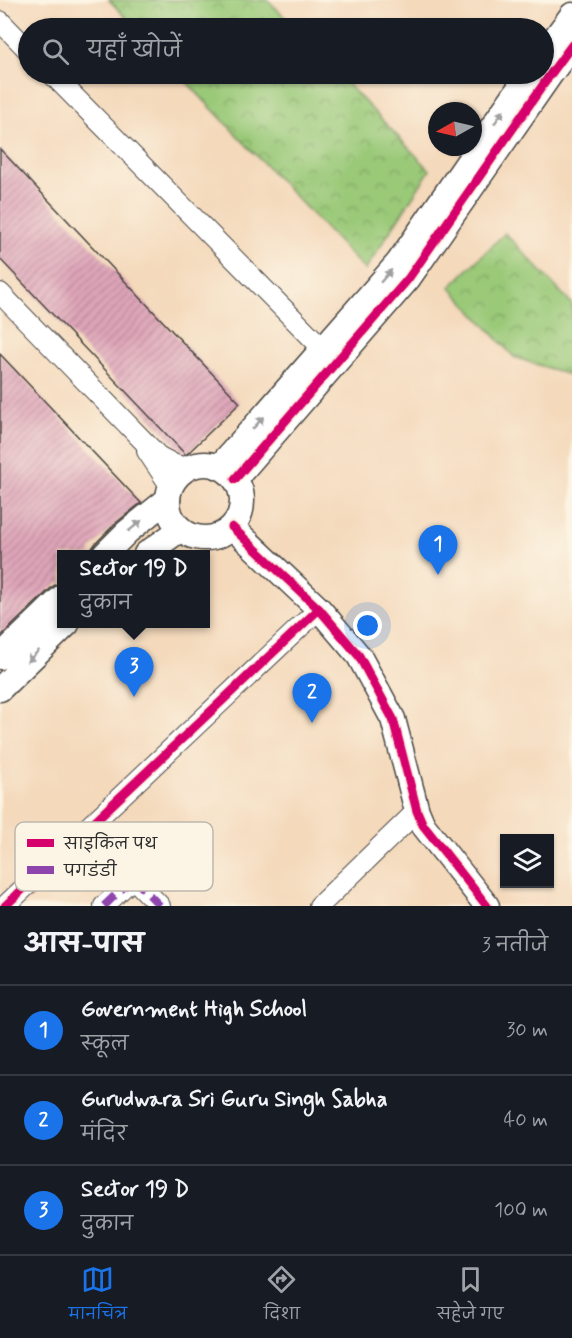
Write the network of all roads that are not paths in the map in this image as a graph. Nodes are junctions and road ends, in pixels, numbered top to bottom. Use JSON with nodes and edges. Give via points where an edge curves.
{"nodes":[{"id":1,"x":572,"y":15,"type":"edge"},
{"id":2,"x":0,"y":21,"type":"edge"},
{"id":3,"x":554,"y":39,"type":"edge"},
{"id":4,"x":18,"y":40,"type":"edge"},
{"id":5,"x":572,"y":45,"type":"edge"},
{"id":6,"x":554,"y":70,"type":"edge"},
{"id":7,"x":62,"y":84,"type":"edge"},
{"id":8,"x":522,"y":84,"type":"edge"},
{"id":9,"x":544,"y":84,"type":"edge"},
{"id":10,"x":0,"y":293,"type":"edge"},
{"id":11,"x":329,"y":356,"type":"junction"},
{"id":12,"x":136,"y":434,"type":"junction"},
{"id":13,"x":189,"y":468,"type":"junction"},
{"id":14,"x":227,"y":473,"type":"junction"},
{"id":15,"x":169,"y":493,"type":"junction"},
{"id":16,"x":232,"y":527,"type":"junction"},
{"id":17,"x":181,"y":529,"type":"junction"},
{"id":18,"x":110,"y":550,"type":"edge"},
{"id":19,"x":153,"y":550,"type":"edge"},
{"id":20,"x":57,"y":602,"type":"edge"},
{"id":21,"x":319,"y":609,"type":"junction"},
{"id":22,"x":62,"y":628,"type":"edge"},
{"id":23,"x":0,"y":657,"type":"edge"},
{"id":24,"x":0,"y":689,"type":"edge"},
{"id":25,"x":417,"y":812,"type":"junction"},
{"id":26,"x":93,"y":822,"type":"edge"},
{"id":27,"x":21,"y":891,"type":"edge"},
{"id":28,"x":120,"y":891,"type":"edge"},
{"id":29,"x":146,"y":891,"type":"edge"},
{"id":30,"x":5,"y":906,"type":"edge"},
{"id":31,"x":104,"y":906,"type":"edge"},
{"id":32,"x":160,"y":906,"type":"edge"},
{"id":33,"x":319,"y":906,"type":"edge"},
{"id":34,"x":487,"y":906,"type":"edge"}],
"edges":[{"from":1,"to":3,"type":"street"},
{"from":2,"to":4,"type":"street"},
{"from":5,"to":6,"type":"street"},
{"from":7,"to":11,"type":"street"},
{"from":11,"to":8,"type":"street","one_way":true},
{"from":9,"to":11,"type":"street","via":[[408,279]]},
{"from":10,"to":12,"type":"street"},
{"from":11,"to":14,"type":"street"},
{"from":12,"to":13,"type":"street","via":[[158,456]]},
{"from":12,"to":15,"type":"street"},
{"from":13,"to":14,"type":"street","via":[[204,464]]},
{"from":13,"to":15,"type":"street","via":[[177,477]]},
{"from":14,"to":16,"type":"street","via":[[240,490],[242,504]]},
{"from":15,"to":17,"type":"street","via":[[170,512]]},
{"from":18,"to":15,"type":"street","one_way":true},
{"from":16,"to":17,"type":"street","via":[[219,536],[205,538]]},
{"from":16,"to":21,"type":"street"},
{"from":17,"to":19,"type":"street"},
{"from":20,"to":23,"type":"street"},
{"from":21,"to":25,"type":"street","via":[[359,656],[393,719]]},
{"from":21,"to":26,"type":"street"},
{"from":22,"to":24,"type":"street","one_way":true},
{"from":25,"to":33,"type":"street"},
{"from":25,"to":34,"type":"street"},
{"from":27,"to":30,"type":"street"},
{"from":28,"to":31,"type":"street"},
{"from":29,"to":32,"type":"street"}]}
